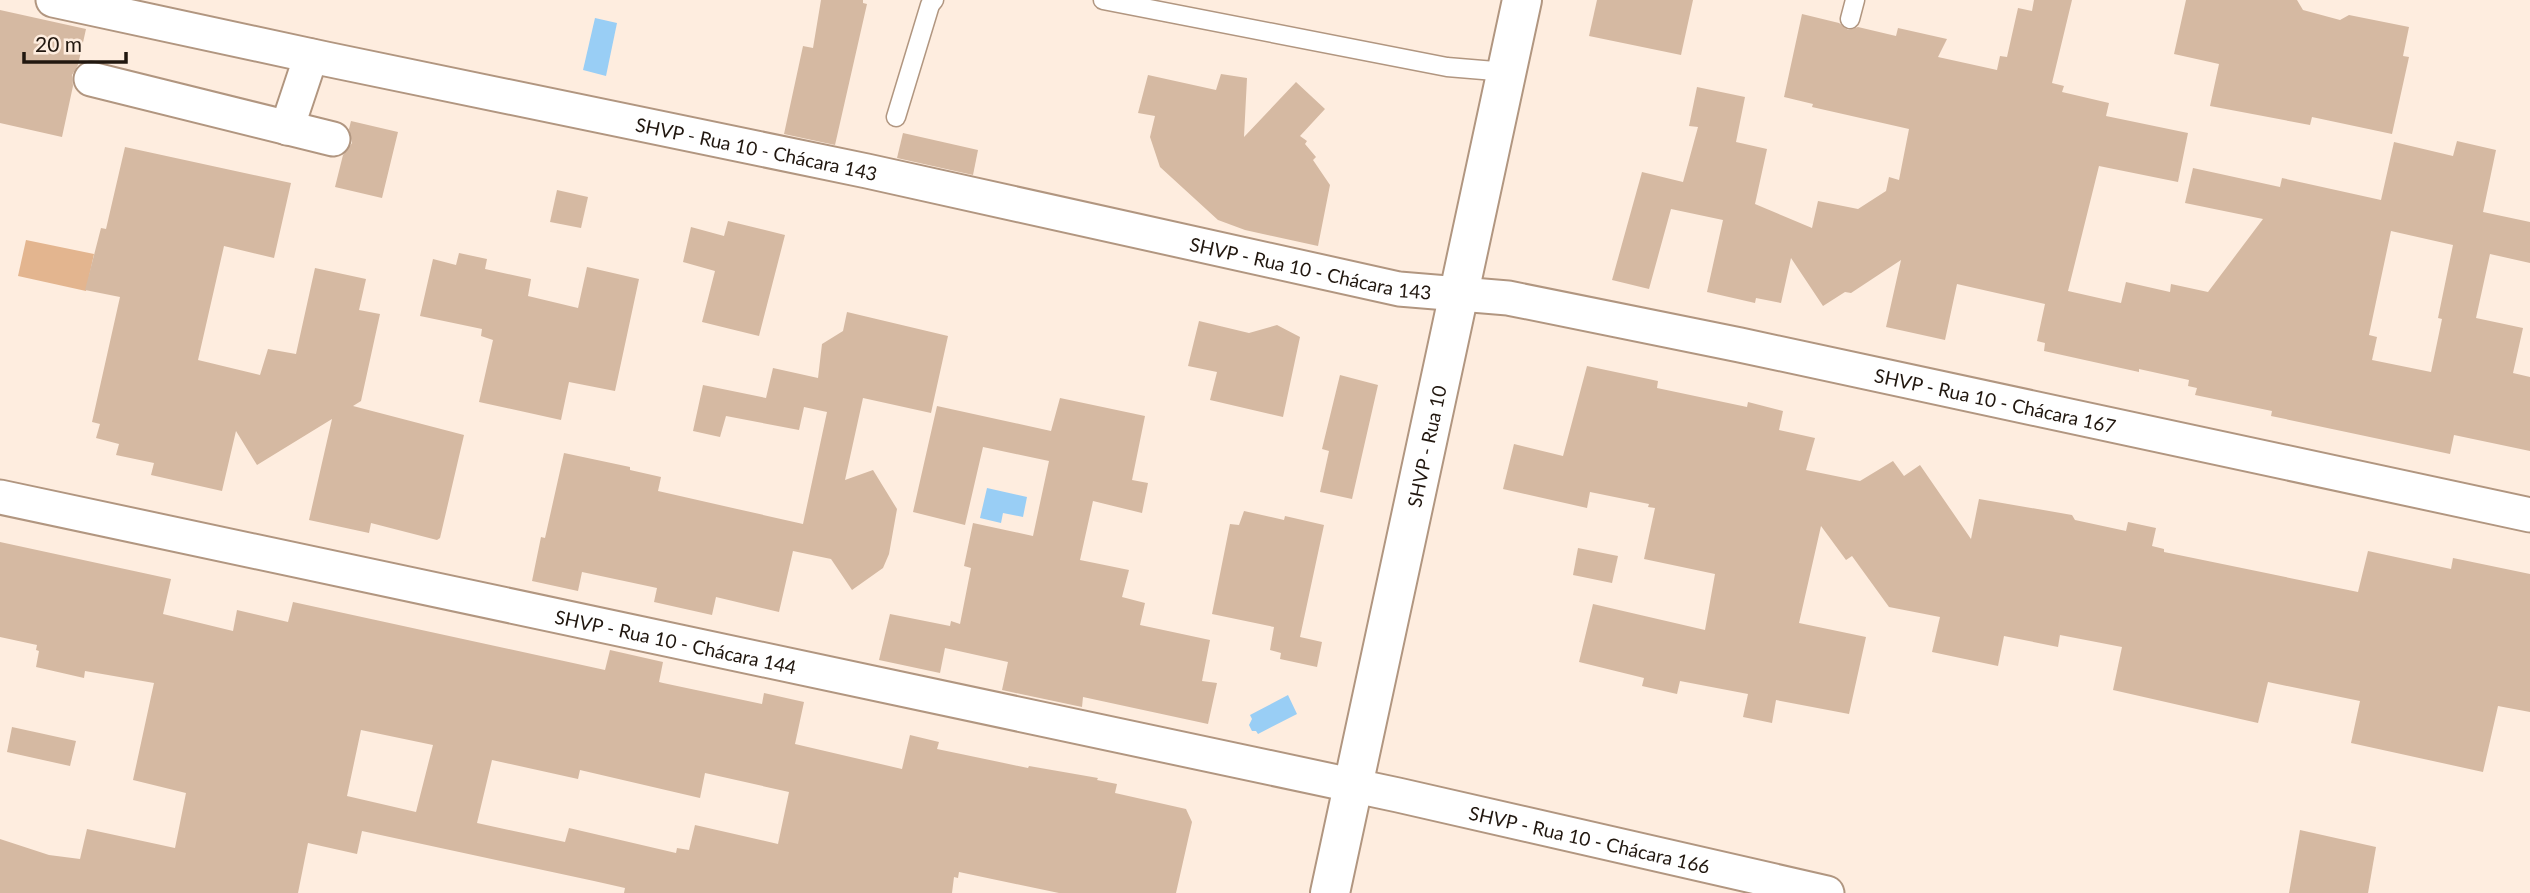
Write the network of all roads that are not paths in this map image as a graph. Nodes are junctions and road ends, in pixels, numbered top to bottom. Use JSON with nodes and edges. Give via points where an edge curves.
{"nodes":[{"id":1,"x":53,"y":0,"type":"edge"},
{"id":2,"x":934,"y":0,"type":"edge"},
{"id":3,"x":1103,"y":0,"type":"edge"},
{"id":4,"x":1522,"y":0,"type":"edge"},
{"id":5,"x":1855,"y":0,"type":"edge"},
{"id":6,"x":1850,"y":19,"type":"dead end"},
{"id":7,"x":311,"y":56,"type":"junction"},
{"id":8,"x":1507,"y":72,"type":"junction"},
{"id":9,"x":91,"y":79,"type":"dead end"},
{"id":10,"x":896,"y":117,"type":"dead end"},
{"id":11,"x":287,"y":128,"type":"junction"},
{"id":12,"x":333,"y":139,"type":"dead end"},
{"id":13,"x":1460,"y":295,"type":"junction"},
{"id":14,"x":0,"y":497,"type":"edge"},
{"id":15,"x":2530,"y":515,"type":"edge"},
{"id":16,"x":1353,"y":787,"type":"junction"},
{"id":17,"x":1330,"y":893,"type":"edge"},
{"id":18,"x":1827,"y":893,"type":"edge"}],
"edges":[{"from":1,"to":7,"type":"street","name":"SHVP - Rua 10 - Chácara 143"},
{"from":2,"to":10,"type":"lane"},
{"from":3,"to":8,"type":"lane","via":[[1447,67]]},
{"from":4,"to":8,"type":"street","name":"SHVP - Rua 10"},
{"from":5,"to":6,"type":"lane"},
{"from":7,"to":11,"type":"street"},
{"from":7,"to":13,"type":"street","name":"SHVP - Rua 10 - Chácara 143","via":[[867,171],[1399,289]]},
{"from":8,"to":13,"type":"street","name":"SHVP - Rua 10"},
{"from":9,"to":11,"type":"street"},
{"from":11,"to":12,"type":"street"},
{"from":13,"to":15,"type":"street","name":"SHVP - Rua 10 - Chácara 167","via":[[1508,298],[1740,345]]},
{"from":13,"to":16,"type":"street","name":"SHVP - Rua 10"},
{"from":14,"to":16,"type":"street","name":"SHVP - Rua 10 - Chácara 144"},
{"from":16,"to":17,"type":"street","name":"SHVP - Rua 10"},
{"from":16,"to":18,"type":"street","name":"SHVP - Rua 10 - Chácara 166"}]}
